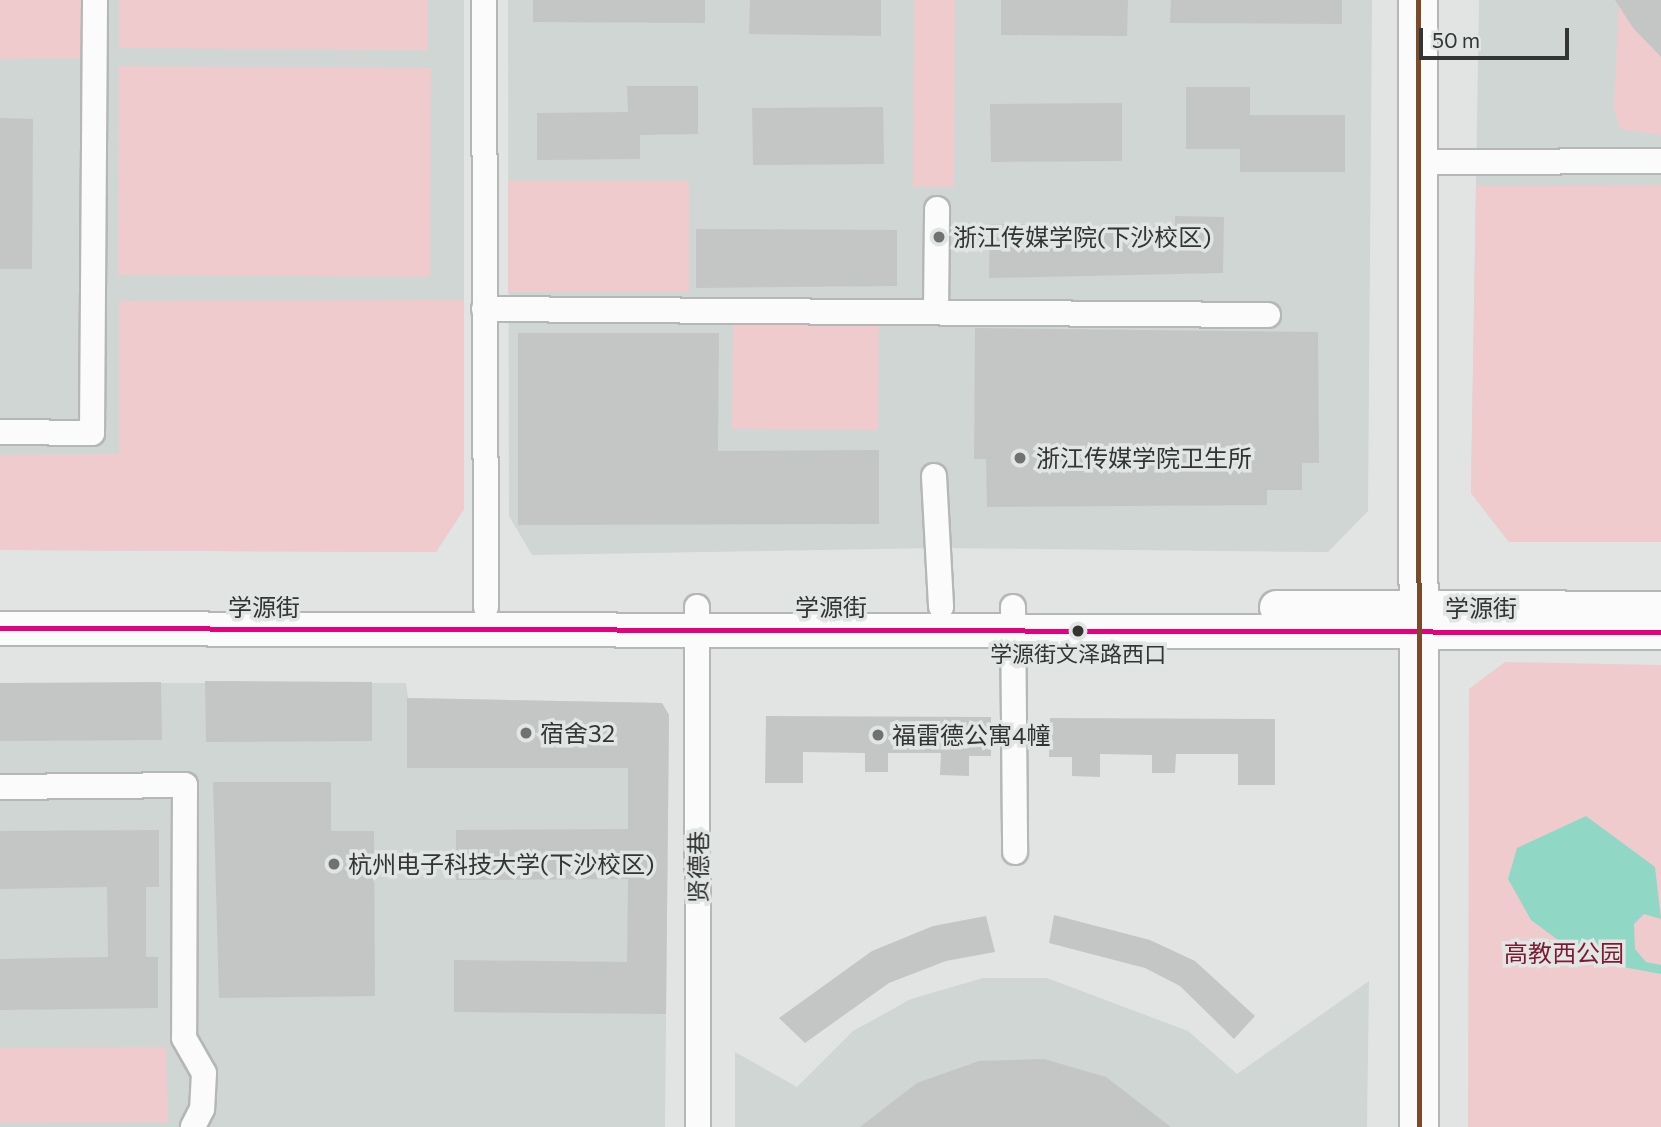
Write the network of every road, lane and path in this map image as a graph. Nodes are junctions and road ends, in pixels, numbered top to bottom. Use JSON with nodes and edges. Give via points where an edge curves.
{"nodes":[{"id":1,"x":95,"y":0,"type":"edge"},
{"id":2,"x":484,"y":0,"type":"edge"},
{"id":3,"x":1418,"y":0,"type":"edge"},
{"id":4,"x":1661,"y":161,"type":"edge"},
{"id":5,"x":1419,"y":162,"type":"junction"},
{"id":6,"x":937,"y":209,"type":"dead end"},
{"id":7,"x":484,"y":309,"type":"junction"},
{"id":8,"x":936,"y":311,"type":"junction"},
{"id":9,"x":1268,"y":315,"type":"dead end"},
{"id":10,"x":0,"y":432,"type":"edge"},
{"id":11,"x":934,"y":476,"type":"dead end"},
{"id":12,"x":0,"y":606,"type":"edge"},
{"id":13,"x":486,"y":607,"type":"junction"},
{"id":14,"x":941,"y":607,"type":"junction"},
{"id":15,"x":1661,"y":608,"type":"edge"},
{"id":16,"x":697,"y":617,"type":"junction"},
{"id":17,"x":1013,"y":618,"type":"junction"},
{"id":18,"x":1421,"y":620,"type":"junction"},
{"id":19,"x":0,"y":628,"type":"edge"},
{"id":20,"x":1661,"y":632,"type":"edge"},
{"id":21,"x":0,"y":788,"type":"edge"},
{"id":22,"x":1016,"y":852,"type":"dead end"},
{"id":23,"x":193,"y":1127,"type":"edge"},
{"id":24,"x":698,"y":1127,"type":"edge"},
{"id":25,"x":1419,"y":1127,"type":"edge"}],
"edges":[{"from":1,"to":10,"type":"street","via":[[92,433]]},
{"from":2,"to":7,"type":"street"},
{"from":3,"to":5,"type":"main road"},
{"from":4,"to":5,"type":"street"},
{"from":5,"to":18,"type":"main road"},
{"from":6,"to":8,"type":"street"},
{"from":7,"to":8,"type":"street"},
{"from":7,"to":13,"type":"street"},
{"from":8,"to":9,"type":"street"},
{"from":11,"to":14,"type":"street"},
{"from":12,"to":13,"type":"main road","name":"学源街"},
{"from":13,"to":16,"type":"main road","name":"学源街"},
{"from":14,"to":16,"type":"main road","name":"学源街"},
{"from":14,"to":17,"type":"main road","name":"学源街"},
{"from":15,"to":18,"type":"main road","name":"学源街"},
{"from":16,"to":17,"type":"main road","name":"学源街"},
{"from":16,"to":19,"type":"main road","name":"学源街"},
{"from":16,"to":24,"type":"street","name":"贤德巷"},
{"from":17,"to":18,"type":"main road","name":"学源街"},
{"from":17,"to":22,"type":"street"},
{"from":18,"to":20,"type":"main road","name":"学源街"},
{"from":18,"to":25,"type":"main road"},
{"from":21,"to":23,"type":"street","via":[[185,785],[184,1038],[204,1073],[202,1110]]}]}
